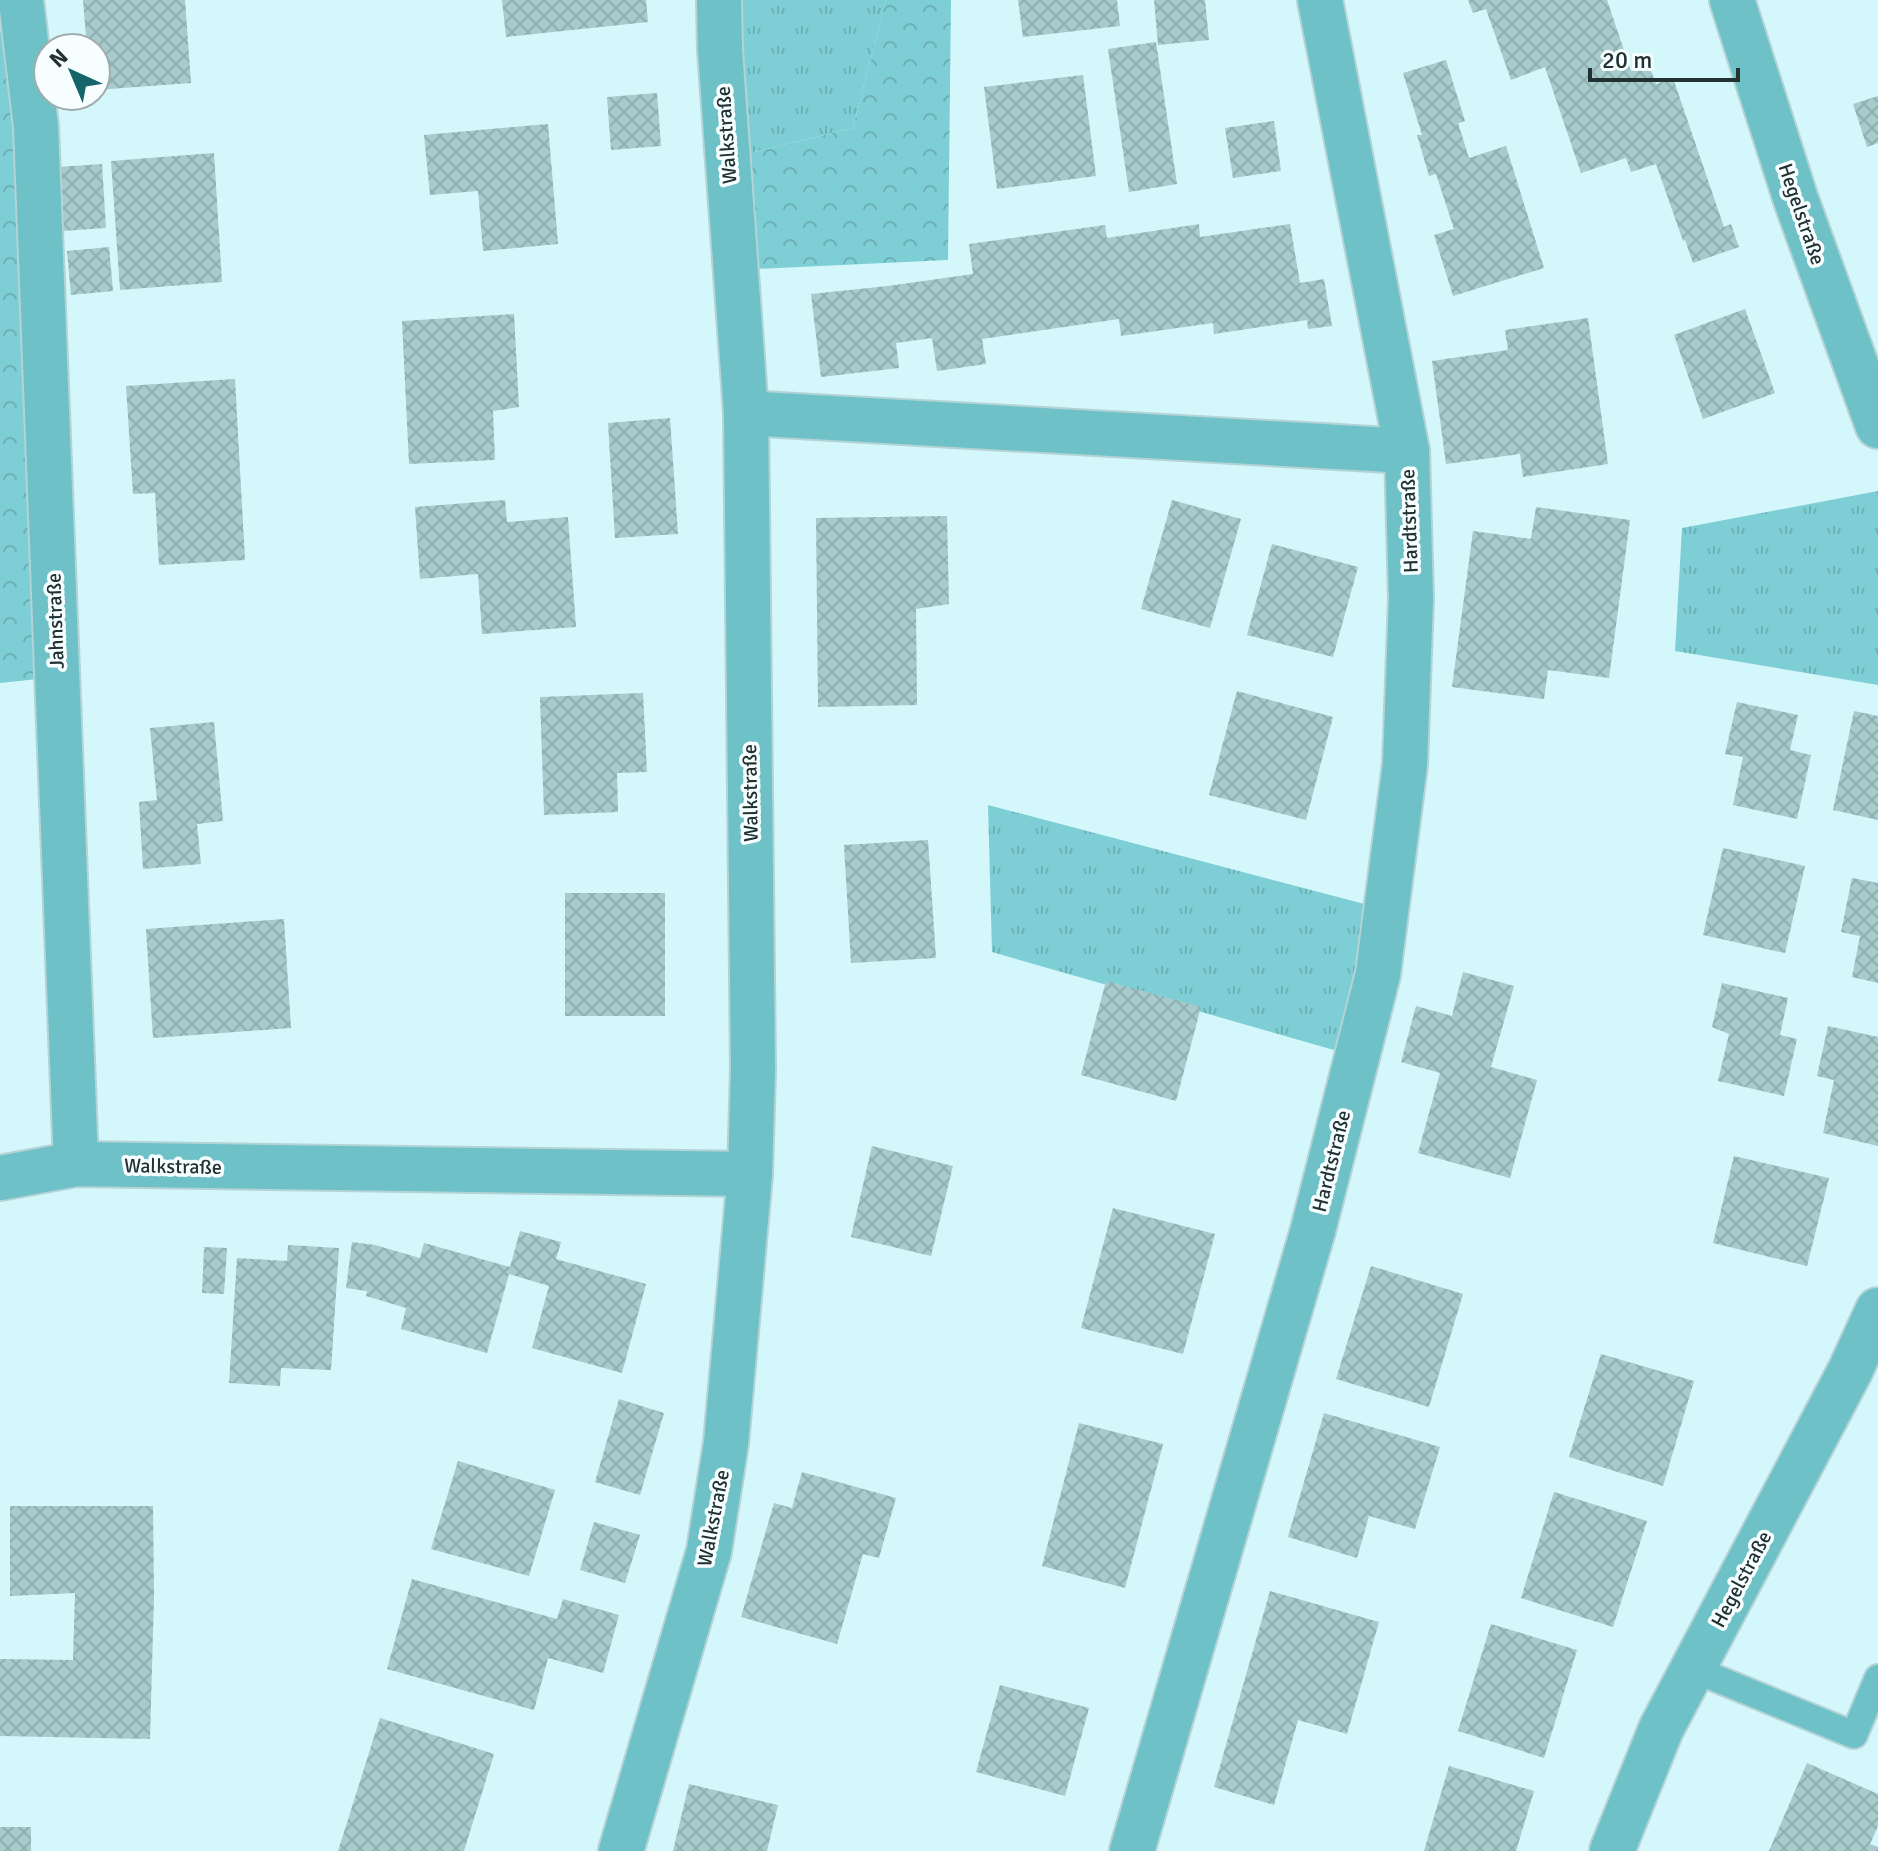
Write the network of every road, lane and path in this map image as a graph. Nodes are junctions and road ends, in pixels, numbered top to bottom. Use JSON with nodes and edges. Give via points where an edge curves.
{"nodes":[{"id":1,"x":21,"y":0,"type":"edge"},
{"id":2,"x":719,"y":0,"type":"edge"},
{"id":3,"x":1320,"y":0,"type":"edge"},
{"id":4,"x":1732,"y":0,"type":"edge"},
{"id":5,"x":746,"y":413,"type":"junction"},
{"id":6,"x":1878,"y":426,"type":"edge"},
{"id":7,"x":1407,"y":451,"type":"junction"},
{"id":8,"x":76,"y":1164,"type":"junction"},
{"id":9,"x":750,"y":1174,"type":"junction"},
{"id":10,"x":0,"y":1178,"type":"edge"},
{"id":11,"x":1878,"y":1310,"type":"edge"},
{"id":12,"x":1693,"y":1669,"type":"junction"},
{"id":13,"x":1878,"y":1678,"type":"edge"},
{"id":14,"x":621,"y":1851,"type":"edge"},
{"id":15,"x":1132,"y":1851,"type":"edge"},
{"id":16,"x":1612,"y":1851,"type":"edge"}],
"edges":[{"from":1,"to":8,"type":"street","name":"Jahnstraße","via":[[36,127]]},
{"from":2,"to":5,"type":"street","name":"Walkstraße"},
{"from":3,"to":7,"type":"street","name":"Hardtstraße"},
{"from":4,"to":6,"type":"street","name":"Hegelstraße","via":[[1796,200]]},
{"from":5,"to":7,"type":"street","name":"Hardtstraße"},
{"from":5,"to":9,"type":"street","name":"Walkstraße"},
{"from":7,"to":15,"type":"street","name":"Hardtstraße","via":[[1411,598],[1405,764],[1378,974],[1313,1230]]},
{"from":8,"to":9,"type":"street","name":"Walkstraße"},
{"from":8,"to":10,"type":"street"},
{"from":9,"to":14,"type":"street","name":"Walkstraße","via":[[726,1443],[709,1551]]},
{"from":11,"to":12,"type":"street","name":"Hegelstraße"},
{"from":12,"to":13,"type":"lane","via":[[1854,1735]]},
{"from":12,"to":16,"type":"street","name":"Hegelstraße","via":[[1661,1729]]}]}
